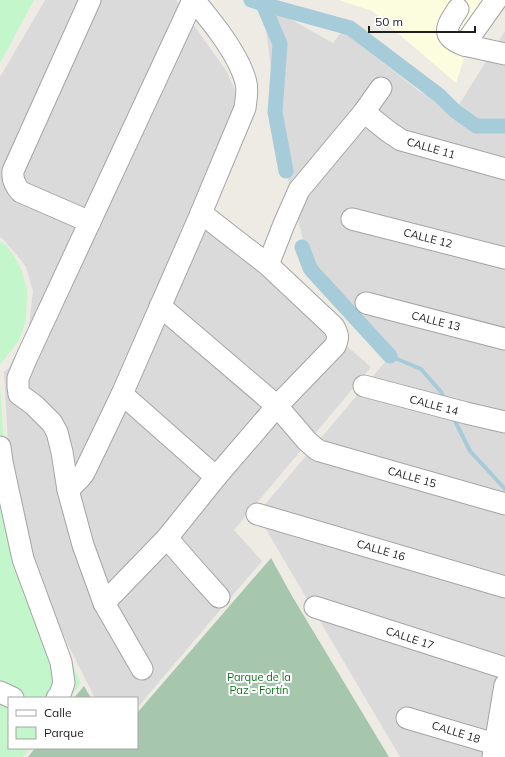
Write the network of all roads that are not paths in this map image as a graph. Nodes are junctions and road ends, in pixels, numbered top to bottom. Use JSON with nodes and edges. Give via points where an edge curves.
{"nodes":[{"id":1,"x":90,"y":0,"type":"edge"},
{"id":2,"x":193,"y":0,"type":"edge"},
{"id":3,"x":496,"y":0,"type":"edge"},
{"id":4,"x":458,"y":10,"type":"dead end"},
{"id":5,"x":464,"y":45,"type":"junction"},
{"id":6,"x":505,"y":54,"type":"edge"},
{"id":7,"x":381,"y":88,"type":"dead end"},
{"id":8,"x":364,"y":112,"type":"junction"},
{"id":9,"x":505,"y":169,"type":"edge"},
{"id":10,"x":201,"y":213,"type":"junction"},
{"id":11,"x":352,"y":219,"type":"dead end"},
{"id":12,"x":90,"y":222,"type":"junction"},
{"id":13,"x":505,"y":258,"type":"edge"},
{"id":14,"x":268,"y":266,"type":"junction"},
{"id":15,"x":366,"y":303,"type":"dead end"},
{"id":16,"x":160,"y":306,"type":"junction"},
{"id":17,"x":505,"y":339,"type":"edge"},
{"id":18,"x":364,"y":386,"type":"dead end"},
{"id":19,"x":122,"y":394,"type":"junction"},
{"id":20,"x":277,"y":406,"type":"junction"},
{"id":21,"x":505,"y":422,"type":"edge"},
{"id":22,"x":0,"y":447,"type":"edge"},
{"id":23,"x":216,"y":477,"type":"junction"},
{"id":24,"x":68,"y":490,"type":"junction"},
{"id":25,"x":505,"y":504,"type":"edge"},
{"id":26,"x":257,"y":514,"type":"dead end"},
{"id":27,"x":167,"y":538,"type":"junction"},
{"id":28,"x":505,"y":587,"type":"edge"},
{"id":29,"x":219,"y":597,"type":"dead end"},
{"id":30,"x":104,"y":603,"type":"junction"},
{"id":31,"x":315,"y":608,"type":"dead end"},
{"id":32,"x":505,"y":668,"type":"edge"},
{"id":33,"x":142,"y":669,"type":"dead end"},
{"id":34,"x":505,"y":685,"type":"edge"},
{"id":35,"x":0,"y":692,"type":"edge"},
{"id":36,"x":11,"y":697,"type":"edge"},
{"id":37,"x":58,"y":697,"type":"edge"},
{"id":38,"x":407,"y":718,"type":"dead end"},
{"id":39,"x":498,"y":750,"type":"edge"}],
"edges":[{"from":1,"to":12,"type":"street","via":[[12,177],[15,186],[21,192]]},
{"from":2,"to":10,"type":"street","via":[[222,35],[234,55],[245,77],[247,94],[245,108]]},
{"from":2,"to":12,"type":"street"},
{"from":3,"to":5,"type":"street"},
{"from":4,"to":5,"type":"street","via":[[447,28],[448,34],[457,43]]},
{"from":5,"to":6,"type":"street"},
{"from":7,"to":8,"type":"street"},
{"from":8,"to":9,"type":"street","name":"CALLE 11","via":[[401,140]]},
{"from":8,"to":14,"type":"street","via":[[299,190]]},
{"from":10,"to":14,"type":"street"},
{"from":10,"to":16,"type":"street"},
{"from":11,"to":13,"type":"street","name":"CALLE 12"},
{"from":12,"to":24,"type":"street","via":[[18,378],[20,394],[52,423],[57,432]]},
{"from":14,"to":20,"type":"street","via":[[334,327],[338,334],[335,346]]},
{"from":15,"to":17,"type":"street","name":"CALLE 13"},
{"from":16,"to":19,"type":"street"},
{"from":16,"to":20,"type":"street"},
{"from":18,"to":21,"type":"street","name":"CALLE 14"},
{"from":19,"to":23,"type":"street"},
{"from":19,"to":24,"type":"street","via":[[84,473]]},
{"from":20,"to":23,"type":"street"},
{"from":20,"to":25,"type":"street","name":"CALLE 15","via":[[307,441],[320,451]]},
{"from":22,"to":37,"type":"street","via":[[23,559],[61,662],[64,683]]},
{"from":23,"to":27,"type":"street"},
{"from":24,"to":30,"type":"street","via":[[83,545]]},
{"from":26,"to":28,"type":"street","name":"CALLE 16"},
{"from":27,"to":29,"type":"street"},
{"from":27,"to":30,"type":"street"},
{"from":30,"to":33,"type":"street"},
{"from":31,"to":32,"type":"street","name":"CALLE 17"},
{"from":34,"to":39,"type":"street"},
{"from":35,"to":36,"type":"street"},
{"from":38,"to":39,"type":"street","name":"CALLE 18"}]}
